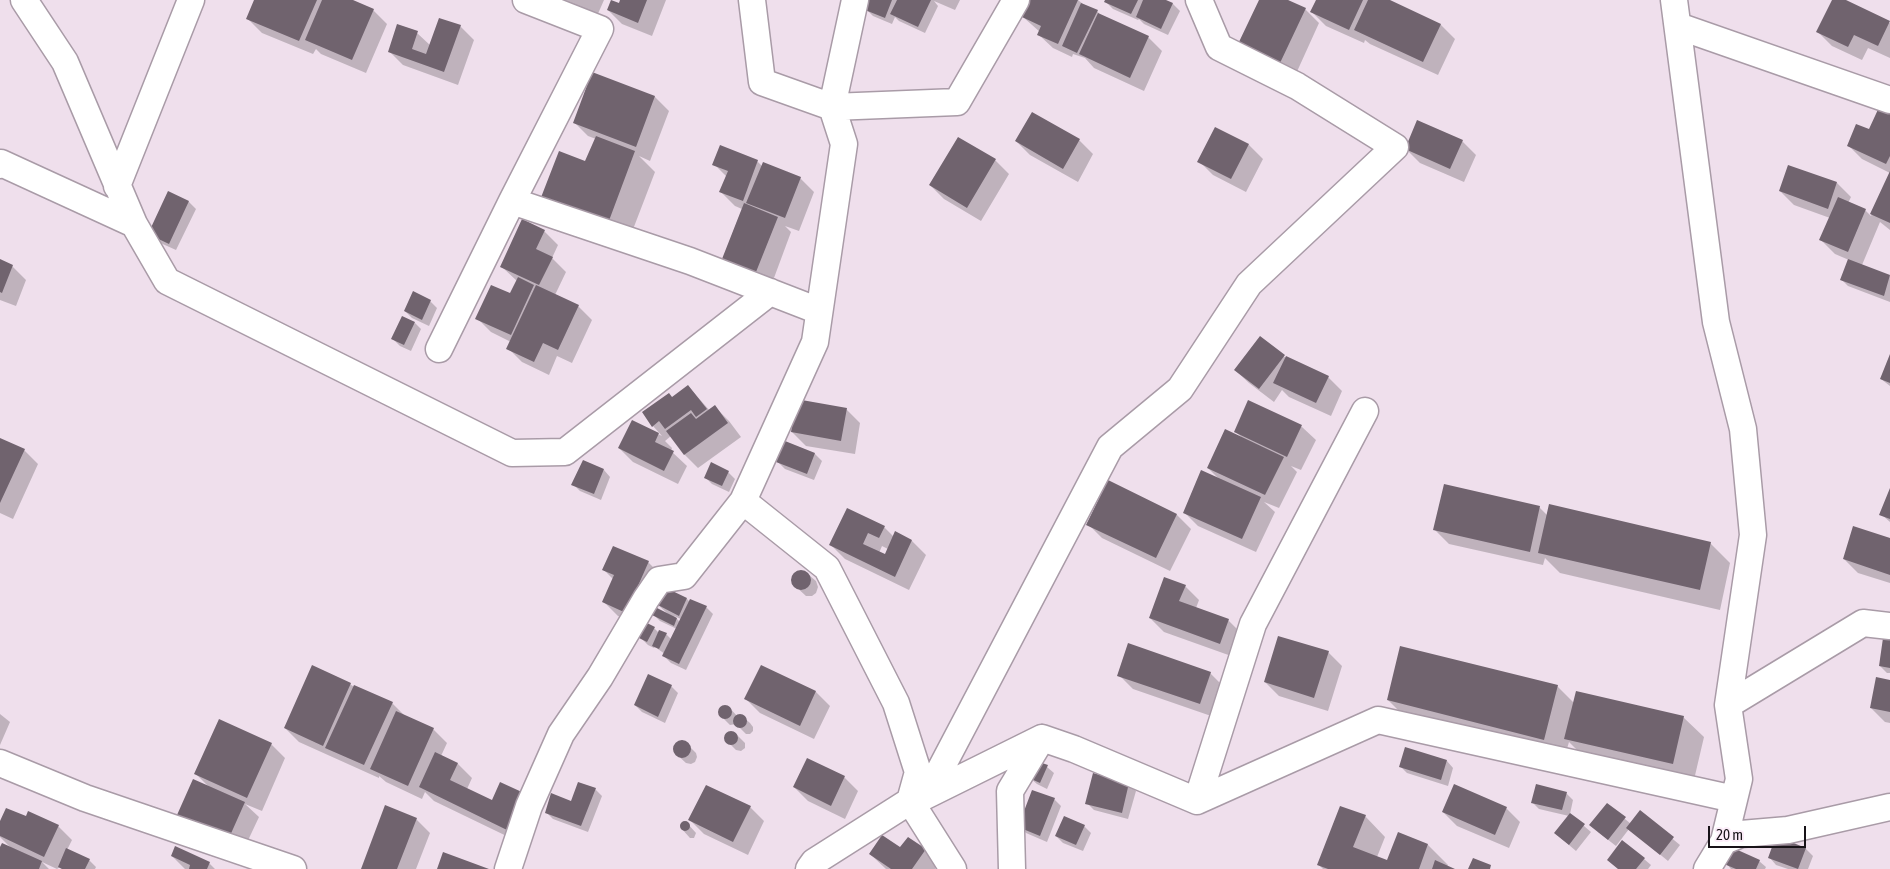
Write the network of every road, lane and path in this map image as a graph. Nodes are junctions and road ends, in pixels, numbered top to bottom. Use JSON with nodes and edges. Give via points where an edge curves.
{"nodes":[{"id":1,"x":24,"y":0,"type":"edge"},
{"id":2,"x":191,"y":0,"type":"edge"},
{"id":3,"x":526,"y":0,"type":"edge"},
{"id":4,"x":752,"y":0,"type":"edge"},
{"id":5,"x":855,"y":0,"type":"edge"},
{"id":6,"x":1016,"y":0,"type":"edge"},
{"id":7,"x":1199,"y":0,"type":"edge"},
{"id":8,"x":1674,"y":0,"type":"edge"},
{"id":9,"x":1678,"y":26,"type":"junction"},
{"id":10,"x":1890,"y":100,"type":"edge"},
{"id":11,"x":832,"y":108,"type":"junction"},
{"id":12,"x":0,"y":165,"type":"edge"},
{"id":13,"x":117,"y":186,"type":"junction"},
{"id":14,"x":512,"y":201,"type":"junction"},
{"id":15,"x":134,"y":224,"type":"junction"},
{"id":16,"x":770,"y":292,"type":"junction"},
{"id":17,"x":819,"y":311,"type":"junction"},
{"id":18,"x":439,"y":349,"type":"dead end"},
{"id":19,"x":1365,"y":411,"type":"dead end"},
{"id":20,"x":743,"y":501,"type":"junction"},
{"id":21,"x":1890,"y":626,"type":"edge"},
{"id":22,"x":1728,"y":705,"type":"junction"},
{"id":23,"x":1042,"y":738,"type":"junction"},
{"id":24,"x":2,"y":768,"type":"edge"},
{"id":25,"x":919,"y":798,"type":"junction"},
{"id":26,"x":1734,"y":799,"type":"junction"},
{"id":27,"x":1197,"y":801,"type":"junction"},
{"id":28,"x":1890,"y":807,"type":"edge"},
{"id":29,"x":1724,"y":841,"type":"junction"},
{"id":30,"x":293,"y":869,"type":"edge"},
{"id":31,"x":508,"y":869,"type":"edge"},
{"id":32,"x":809,"y":869,"type":"edge"},
{"id":33,"x":953,"y":869,"type":"edge"},
{"id":34,"x":1012,"y":869,"type":"edge"},
{"id":35,"x":1707,"y":869,"type":"edge"}],
"edges":[{"from":1,"to":13,"type":"street","via":[[64,62]]},
{"from":2,"to":13,"type":"street"},
{"from":3,"to":14,"type":"street","via":[[600,29]]},
{"from":4,"to":11,"type":"street","via":[[762,82]]},
{"from":5,"to":11,"type":"street"},
{"from":6,"to":11,"type":"street","via":[[957,102]]},
{"from":7,"to":25,"type":"street","via":[[1220,47],[1297,86],[1395,146],[1249,284],[1180,389],[1110,447]]},
{"from":8,"to":9,"type":"street"},
{"from":9,"to":10,"type":"street"},
{"from":9,"to":22,"type":"street","via":[[1716,322],[1743,429],[1753,535]]},
{"from":11,"to":17,"type":"street","via":[[844,144]]},
{"from":12,"to":15,"type":"street"},
{"from":13,"to":15,"type":"street"},
{"from":14,"to":16,"type":"street","via":[[690,261]]},
{"from":14,"to":18,"type":"street"},
{"from":15,"to":16,"type":"street","via":[[167,281],[512,453],[565,452]]},
{"from":16,"to":17,"type":"street"},
{"from":17,"to":20,"type":"street","via":[[815,342]]},
{"from":19,"to":27,"type":"street","via":[[1254,624]]},
{"from":20,"to":25,"type":"street","via":[[827,568],[896,703],[918,772]]},
{"from":20,"to":31,"type":"street","via":[[684,576],[659,580],[646,599],[600,677],[561,734],[529,806]]},
{"from":21,"to":22,"type":"street","via":[[1863,623]]},
{"from":22,"to":26,"type":"street","via":[[1739,779]]},
{"from":23,"to":25,"type":"street"},
{"from":23,"to":27,"type":"street"},
{"from":23,"to":34,"type":"street","via":[[1010,791]]},
{"from":24,"to":30,"type":"street"},
{"from":25,"to":32,"type":"street","via":[[814,862]]},
{"from":25,"to":33,"type":"street"},
{"from":26,"to":27,"type":"street","via":[[1378,720]]},
{"from":26,"to":29,"type":"street"},
{"from":28,"to":29,"type":"street","via":[[1788,830],[1741,834]]},
{"from":29,"to":35,"type":"street"}]}
